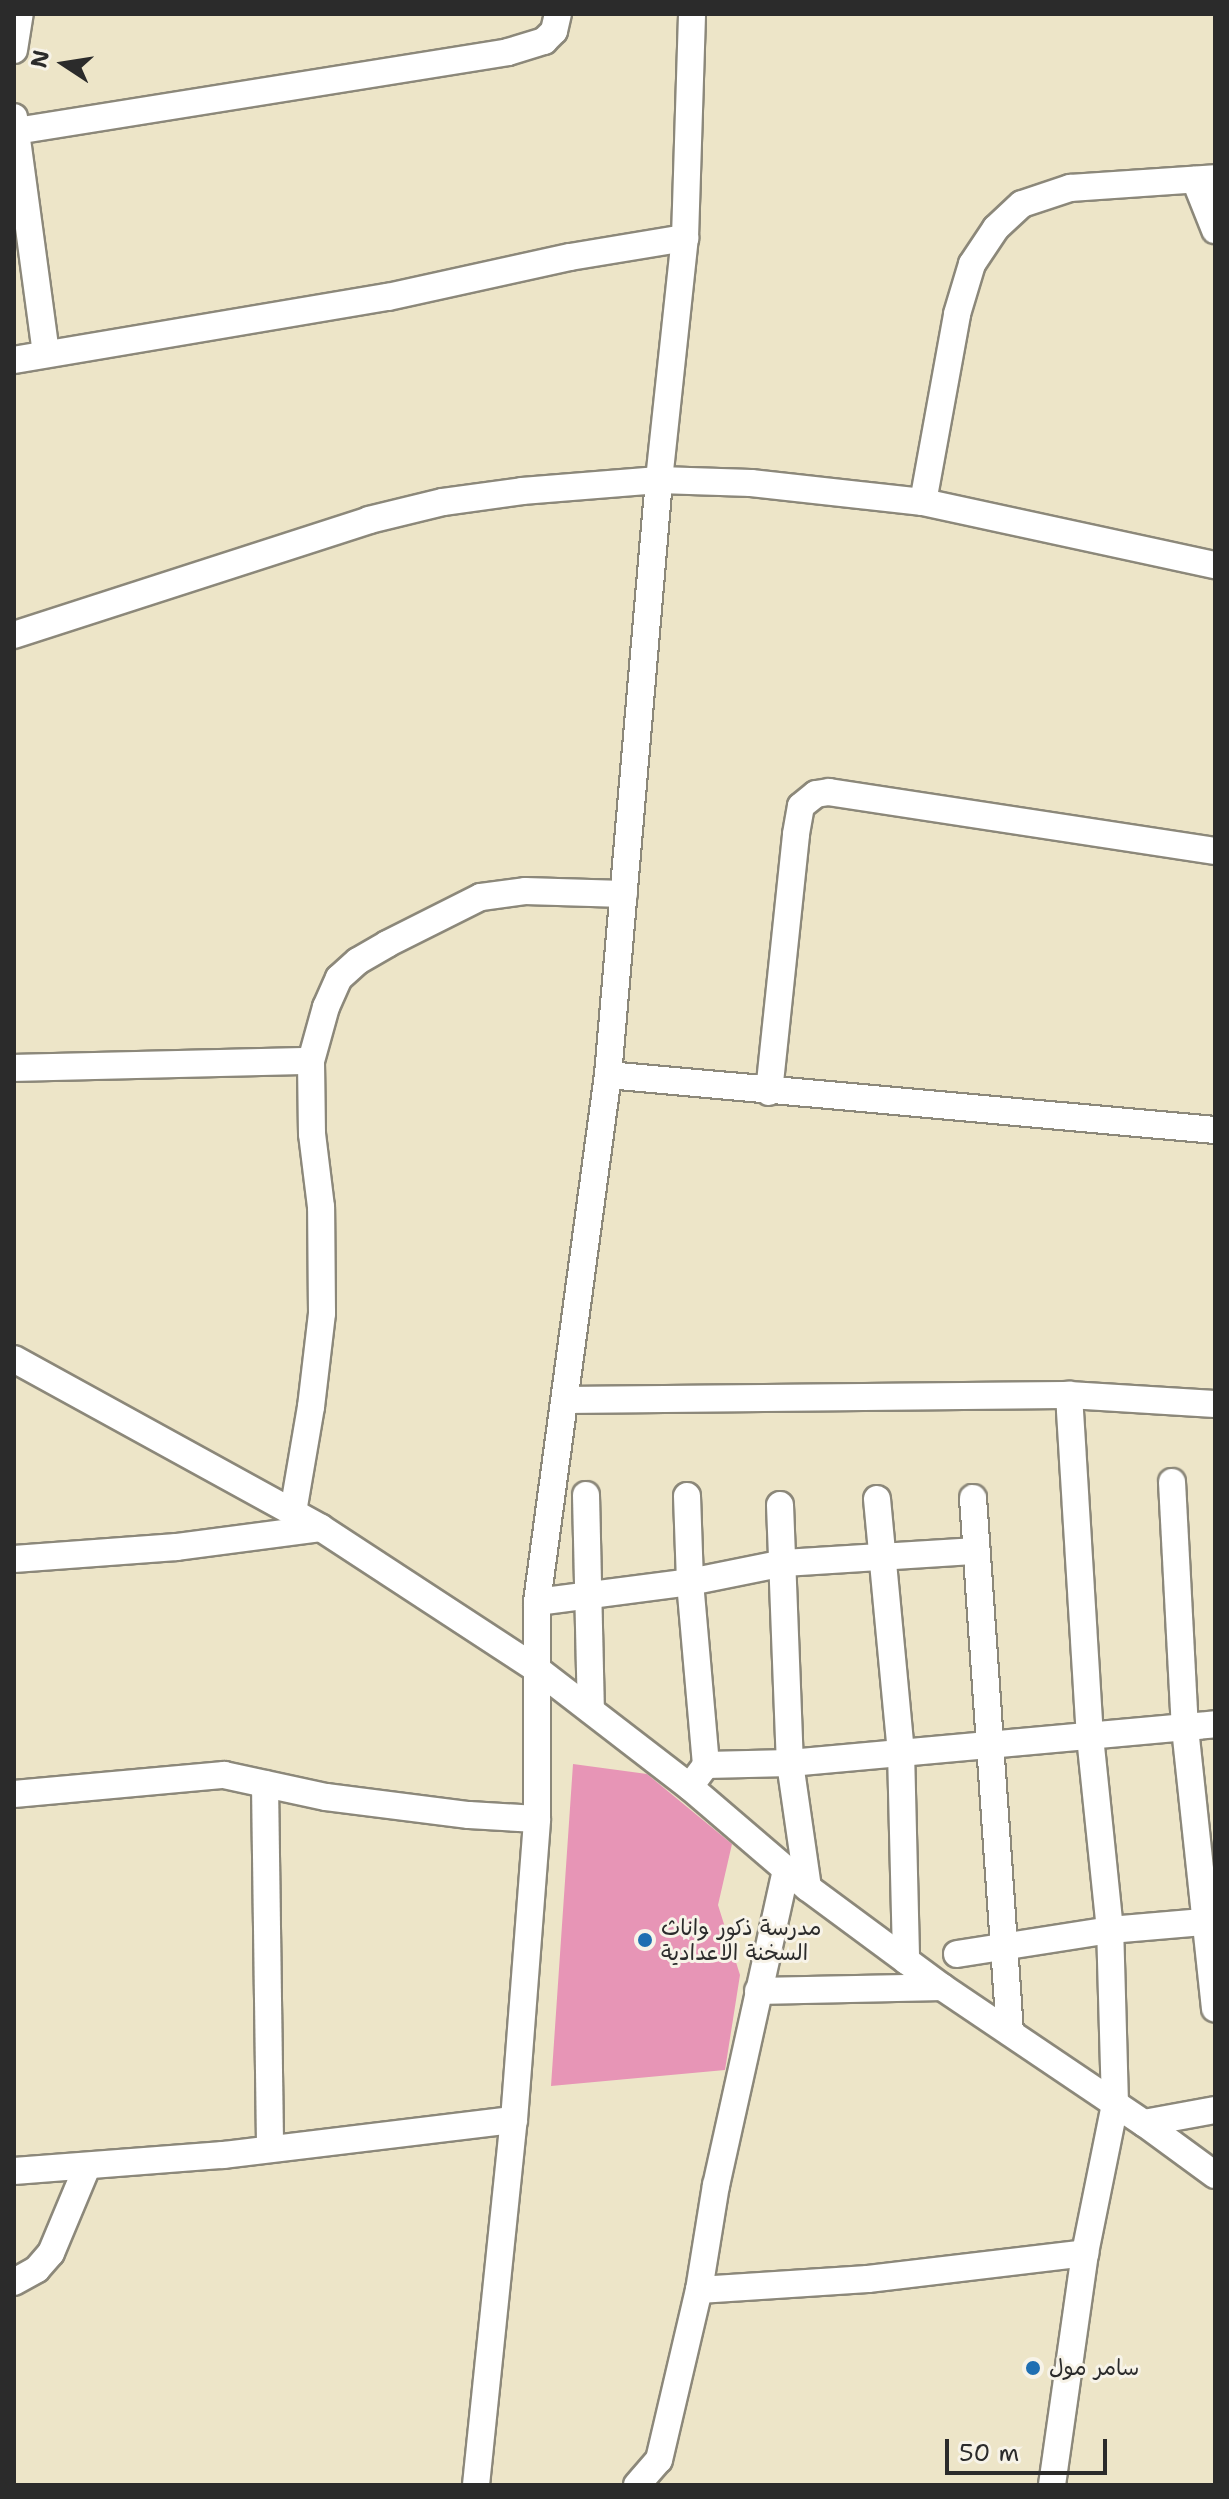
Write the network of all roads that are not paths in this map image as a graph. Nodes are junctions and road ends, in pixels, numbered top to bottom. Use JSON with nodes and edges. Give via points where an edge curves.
{"nodes":[{"id":1,"x":20,"y":14,"type":"edge"},
{"id":2,"x":558,"y":14,"type":"edge"},
{"id":3,"x":692,"y":14,"type":"edge"},
{"id":4,"x":14,"y":50,"type":"edge"},
{"id":5,"x":15,"y":124,"type":"edge"},
{"id":6,"x":1205,"y":179,"type":"edge"},
{"id":7,"x":1215,"y":230,"type":"edge"},
{"id":8,"x":685,"y":238,"type":"junction"},
{"id":9,"x":46,"y":354,"type":"junction"},
{"id":10,"x":14,"y":360,"type":"edge"},
{"id":11,"x":659,"y":480,"type":"junction"},
{"id":12,"x":923,"y":502,"type":"junction"},
{"id":13,"x":1215,"y":565,"type":"edge"},
{"id":14,"x":14,"y":635,"type":"edge"},
{"id":15,"x":1215,"y":851,"type":"edge"},
{"id":16,"x":624,"y":894,"type":"junction"},
{"id":17,"x":311,"y":1061,"type":"junction"},
{"id":18,"x":14,"y":1068,"type":"edge"},
{"id":19,"x":608,"y":1075,"type":"junction"},
{"id":20,"x":769,"y":1092,"type":"junction"},
{"id":21,"x":1215,"y":1130,"type":"edge"},
{"id":22,"x":14,"y":1359,"type":"edge"},
{"id":23,"x":1069,"y":1395,"type":"junction"},
{"id":24,"x":565,"y":1400,"type":"junction"},
{"id":25,"x":1215,"y":1404,"type":"edge"},
{"id":26,"x":1172,"y":1482,"type":"dead end"},
{"id":27,"x":586,"y":1495,"type":"dead end"},
{"id":28,"x":687,"y":1496,"type":"dead end"},
{"id":29,"x":973,"y":1498,"type":"dead end"},
{"id":30,"x":877,"y":1499,"type":"dead end"},
{"id":31,"x":780,"y":1505,"type":"dead end"},
{"id":32,"x":293,"y":1512,"type":"junction"},
{"id":33,"x":321,"y":1528,"type":"junction"},
{"id":34,"x":977,"y":1551,"type":"junction"},
{"id":35,"x":882,"y":1557,"type":"junction"},
{"id":36,"x":14,"y":1559,"type":"edge"},
{"id":37,"x":784,"y":1563,"type":"junction"},
{"id":38,"x":690,"y":1582,"type":"junction"},
{"id":39,"x":587,"y":1595,"type":"junction"},
{"id":40,"x":537,"y":1602,"type":"junction"},
{"id":41,"x":538,"y":1670,"type":"junction"},
{"id":42,"x":591,"y":1710,"type":"junction"},
{"id":43,"x":1215,"y":1724,"type":"edge"},
{"id":44,"x":1185,"y":1728,"type":"junction"},
{"id":45,"x":1090,"y":1738,"type":"junction"},
{"id":46,"x":990,"y":1745,"type":"junction"},
{"id":47,"x":901,"y":1751,"type":"junction"},
{"id":48,"x":790,"y":1763,"type":"junction"},
{"id":49,"x":706,"y":1765,"type":"junction"},
{"id":50,"x":265,"y":1784,"type":"junction"},
{"id":51,"x":690,"y":1787,"type":"junction"},
{"id":52,"x":14,"y":1794,"type":"edge"},
{"id":53,"x":537,"y":1819,"type":"junction"},
{"id":54,"x":786,"y":1870,"type":"junction"},
{"id":55,"x":808,"y":1888,"type":"junction"},
{"id":56,"x":1212,"y":1921,"type":"edge"},
{"id":57,"x":1110,"y":1930,"type":"junction"},
{"id":58,"x":1002,"y":1946,"type":"junction"},
{"id":59,"x":957,"y":1954,"type":"dead end"},
{"id":60,"x":906,"y":1961,"type":"junction"},
{"id":61,"x":942,"y":1987,"type":"junction"},
{"id":62,"x":758,"y":1991,"type":"junction"},
{"id":63,"x":1215,"y":2008,"type":"edge"},
{"id":64,"x":1010,"y":2032,"type":"junction"},
{"id":65,"x":1115,"y":2104,"type":"junction"},
{"id":66,"x":1215,"y":2110,"type":"edge"},
{"id":67,"x":514,"y":2120,"type":"junction"},
{"id":68,"x":1144,"y":2123,"type":"junction"},
{"id":69,"x":270,"y":2148,"type":"junction"},
{"id":70,"x":87,"y":2167,"type":"junction"},
{"id":71,"x":14,"y":2171,"type":"edge"},
{"id":72,"x":1215,"y":2175,"type":"edge"},
{"id":73,"x":1085,"y":2253,"type":"junction"},
{"id":74,"x":14,"y":2282,"type":"edge"},
{"id":75,"x":699,"y":2290,"type":"junction"},
{"id":76,"x":476,"y":2485,"type":"edge"},
{"id":77,"x":637,"y":2485,"type":"edge"},
{"id":78,"x":1052,"y":2485,"type":"edge"}],
"edges":[{"from":1,"to":4,"type":"street"},
{"from":2,"to":5,"type":"street","via":[[554,31],[544,41],[508,52]]},
{"from":3,"to":8,"type":"street"},
{"from":5,"to":9,"type":"street"},
{"from":6,"to":7,"type":"street"},
{"from":6,"to":12,"type":"street","via":[[1070,188],[1022,204],[996,228],[972,264],[957,314]]},
{"from":8,"to":9,"type":"street","via":[[388,297]]},
{"from":8,"to":11,"type":"street"},
{"from":9,"to":10,"type":"street"},
{"from":11,"to":12,"type":"street","via":[[751,483]]},
{"from":11,"to":14,"type":"street","via":[[522,491],[383,516]]},
{"from":11,"to":16,"type":"street"},
{"from":12,"to":13,"type":"street"},
{"from":15,"to":20,"type":"street","via":[[816,794],[801,806],[796,834]]},
{"from":16,"to":17,"type":"street","via":[[525,891],[481,897],[434,918],[358,961],[339,978]]},
{"from":16,"to":19,"type":"street"},
{"from":17,"to":18,"type":"street"},
{"from":17,"to":32,"type":"street","via":[[322,1313]]},
{"from":19,"to":20,"type":"street"},
{"from":19,"to":24,"type":"street"},
{"from":20,"to":21,"type":"street"},
{"from":22,"to":32,"type":"street"},
{"from":23,"to":24,"type":"street"},
{"from":23,"to":25,"type":"street"},
{"from":23,"to":45,"type":"street"},
{"from":24,"to":40,"type":"street"},
{"from":26,"to":44,"type":"street"},
{"from":27,"to":39,"type":"street"},
{"from":28,"to":38,"type":"street"},
{"from":29,"to":34,"type":"street"},
{"from":30,"to":35,"type":"street"},
{"from":31,"to":37,"type":"street"},
{"from":32,"to":33,"type":"street"},
{"from":33,"to":36,"type":"street","via":[[177,1547]]},
{"from":33,"to":41,"type":"street"},
{"from":34,"to":35,"type":"street"},
{"from":34,"to":46,"type":"street"},
{"from":35,"to":37,"type":"street"},
{"from":35,"to":47,"type":"street"},
{"from":37,"to":38,"type":"street"},
{"from":37,"to":48,"type":"street"},
{"from":38,"to":39,"type":"street"},
{"from":38,"to":49,"type":"street"},
{"from":39,"to":40,"type":"street"},
{"from":39,"to":42,"type":"street"},
{"from":40,"to":41,"type":"street"},
{"from":41,"to":42,"type":"street"},
{"from":41,"to":53,"type":"street"},
{"from":42,"to":51,"type":"street"},
{"from":43,"to":44,"type":"street"},
{"from":44,"to":45,"type":"street"},
{"from":44,"to":56,"type":"street"},
{"from":45,"to":46,"type":"street"},
{"from":45,"to":57,"type":"street"},
{"from":46,"to":47,"type":"street"},
{"from":46,"to":58,"type":"street"},
{"from":47,"to":48,"type":"street"},
{"from":47,"to":60,"type":"street"},
{"from":48,"to":49,"type":"street"},
{"from":48,"to":55,"type":"street"},
{"from":49,"to":51,"type":"street"},
{"from":50,"to":52,"type":"street","via":[[194,1775]]},
{"from":50,"to":53,"type":"street","via":[[326,1797]]},
{"from":50,"to":69,"type":"street"},
{"from":51,"to":54,"type":"street"},
{"from":53,"to":67,"type":"street"},
{"from":54,"to":55,"type":"street"},
{"from":54,"to":62,"type":"street"},
{"from":55,"to":60,"type":"street"},
{"from":56,"to":57,"type":"street"},
{"from":56,"to":63,"type":"street"},
{"from":57,"to":58,"type":"street"},
{"from":57,"to":65,"type":"street"},
{"from":58,"to":59,"type":"street"},
{"from":58,"to":64,"type":"street"},
{"from":60,"to":61,"type":"street"},
{"from":61,"to":62,"type":"street"},
{"from":61,"to":64,"type":"street"},
{"from":62,"to":75,"type":"street"},
{"from":64,"to":65,"type":"street"},
{"from":65,"to":68,"type":"street"},
{"from":65,"to":73,"type":"street"},
{"from":66,"to":68,"type":"street"},
{"from":67,"to":69,"type":"street"},
{"from":67,"to":76,"type":"street"},
{"from":68,"to":72,"type":"street"},
{"from":69,"to":70,"type":"street"},
{"from":70,"to":71,"type":"street"},
{"from":70,"to":74,"type":"street","via":[[51,2253]]},
{"from":73,"to":75,"type":"street","via":[[868,2279]]},
{"from":73,"to":78,"type":"street"},
{"from":75,"to":77,"type":"street","via":[[659,2460]]}]}
